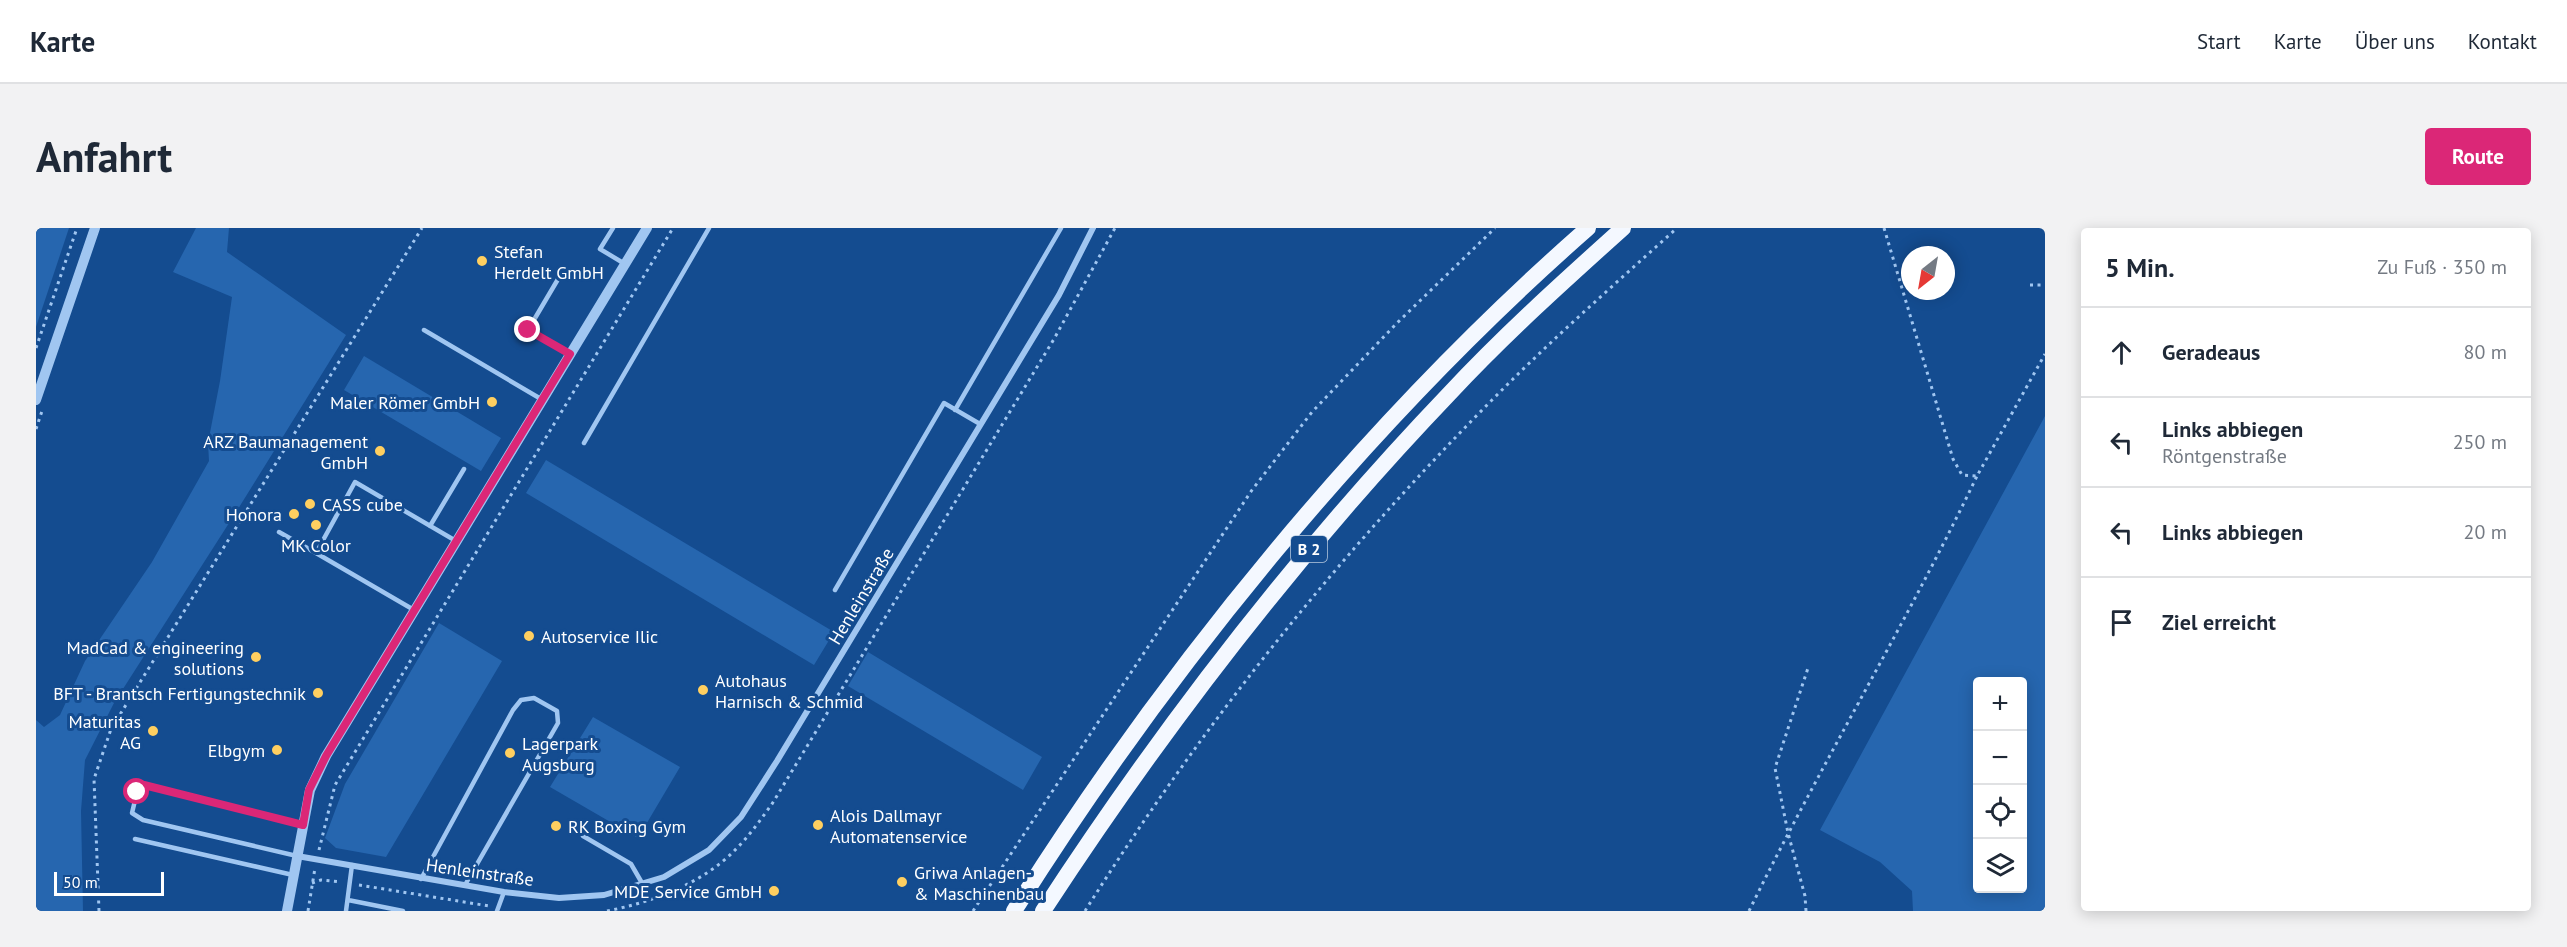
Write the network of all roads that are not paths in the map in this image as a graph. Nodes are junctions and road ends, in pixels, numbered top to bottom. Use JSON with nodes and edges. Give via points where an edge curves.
{"nodes":[{"id":1,"x":95,"y":228,"type":"edge"},
{"id":2,"x":613,"y":228,"type":"edge"},
{"id":3,"x":647,"y":228,"type":"edge"},
{"id":4,"x":709,"y":228,"type":"edge"},
{"id":5,"x":1061,"y":228,"type":"edge"},
{"id":6,"x":1094,"y":228,"type":"edge"},
{"id":7,"x":1587,"y":228,"type":"edge"},
{"id":8,"x":1623,"y":228,"type":"edge"},
{"id":9,"x":625,"y":264,"type":"junction"},
{"id":10,"x":564,"y":269,"type":"dead end"},
{"id":11,"x":424,"y":330,"type":"dead end"},
{"id":12,"x":570,"y":354,"type":"junction"},
{"id":13,"x":36,"y":400,"type":"edge"},
{"id":14,"x":542,"y":400,"type":"junction"},
{"id":15,"x":955,"y":410,"type":"junction"},
{"id":16,"x":980,"y":424,"type":"junction"},
{"id":17,"x":584,"y":443,"type":"dead end"},
{"id":18,"x":464,"y":469,"type":"dead end"},
{"id":19,"x":430,"y":526,"type":"junction"},
{"id":20,"x":279,"y":532,"type":"dead end"},
{"id":21,"x":456,"y":542,"type":"junction"},
{"id":22,"x":316,"y":553,"type":"junction"},
{"id":23,"x":835,"y":590,"type":"dead end"},
{"id":24,"x":414,"y":610,"type":"junction"},
{"id":25,"x":303,"y":825,"type":"junction"},
{"id":26,"x":583,"y":836,"type":"dead end"},
{"id":27,"x":135,"y":839,"type":"dead end"},
{"id":28,"x":297,"y":856,"type":"junction"},
{"id":29,"x":352,"y":865,"type":"junction"},
{"id":30,"x":293,"y":875,"type":"junction"},
{"id":31,"x":421,"y":879,"type":"junction"},
{"id":32,"x":642,"y":884,"type":"junction"},
{"id":33,"x":465,"y":885,"type":"junction"},
{"id":34,"x":504,"y":892,"type":"junction"},
{"id":35,"x":348,"y":900,"type":"junction"},
{"id":36,"x":498,"y":909,"type":"edge"},
{"id":37,"x":287,"y":911,"type":"edge"},
{"id":38,"x":346,"y":911,"type":"edge"},
{"id":39,"x":403,"y":911,"type":"edge"},
{"id":40,"x":1014,"y":911,"type":"edge"},
{"id":41,"x":1043,"y":911,"type":"edge"}],
"edges":[{"from":1,"to":13,"type":"street"},
{"from":2,"to":9,"type":"lane","via":[[600,249]]},
{"from":3,"to":9,"type":"street"},
{"from":4,"to":17,"type":"lane"},
{"from":5,"to":15,"type":"lane"},
{"from":6,"to":16,"type":"street","name":"Henleinstraße","via":[[1059,295]]},
{"from":7,"to":40,"type":"highway","number":"B 2","via":[[1434,376],[1290,536],[1133,736]]},
{"from":8,"to":41,"type":"highway","number":"B 2","via":[[1450,392],[1297,564],[1156,744]]},
{"from":9,"to":12,"type":"street"},
{"from":10,"to":12,"type":"lane","via":[[528,330]]},
{"from":11,"to":14,"type":"lane"},
{"from":12,"to":14,"type":"street"},
{"from":14,"to":21,"type":"street"},
{"from":15,"to":16,"type":"lane"},
{"from":15,"to":23,"type":"lane","via":[[944,403]]},
{"from":16,"to":32,"type":"street","name":"Henleinstraße","via":[[850,644],[741,817],[709,850],[664,877]]},
{"from":18,"to":19,"type":"lane"},
{"from":19,"to":21,"type":"lane"},
{"from":19,"to":22,"type":"lane","via":[[356,482]]},
{"from":20,"to":22,"type":"lane"},
{"from":21,"to":24,"type":"street"},
{"from":22,"to":24,"type":"lane"},
{"from":24,"to":25,"type":"street","via":[[326,756],[309,790]]},
{"from":25,"to":28,"type":"street"},
{"from":25,"to":28,"type":"lane","via":[[144,785],[137,792],[132,813],[143,820]]},
{"from":26,"to":32,"type":"lane","via":[[631,864]]},
{"from":27,"to":30,"type":"lane"},
{"from":28,"to":29,"type":"street","name":"Henleinstraße"},
{"from":28,"to":30,"type":"street"},
{"from":29,"to":31,"type":"street","name":"Henleinstraße"},
{"from":29,"to":35,"type":"lane"},
{"from":30,"to":37,"type":"street"},
{"from":31,"to":33,"type":"street","name":"Henleinstraße"},
{"from":31,"to":33,"type":"lane","via":[[513,710],[521,700],[534,698],[556,711],[558,723]]},
{"from":32,"to":34,"type":"street","name":"Henleinstraße","via":[[604,895],[559,898]]},
{"from":33,"to":34,"type":"street","name":"Henleinstraße"},
{"from":34,"to":36,"type":"lane"},
{"from":35,"to":38,"type":"lane"},
{"from":35,"to":39,"type":"lane"}]}
